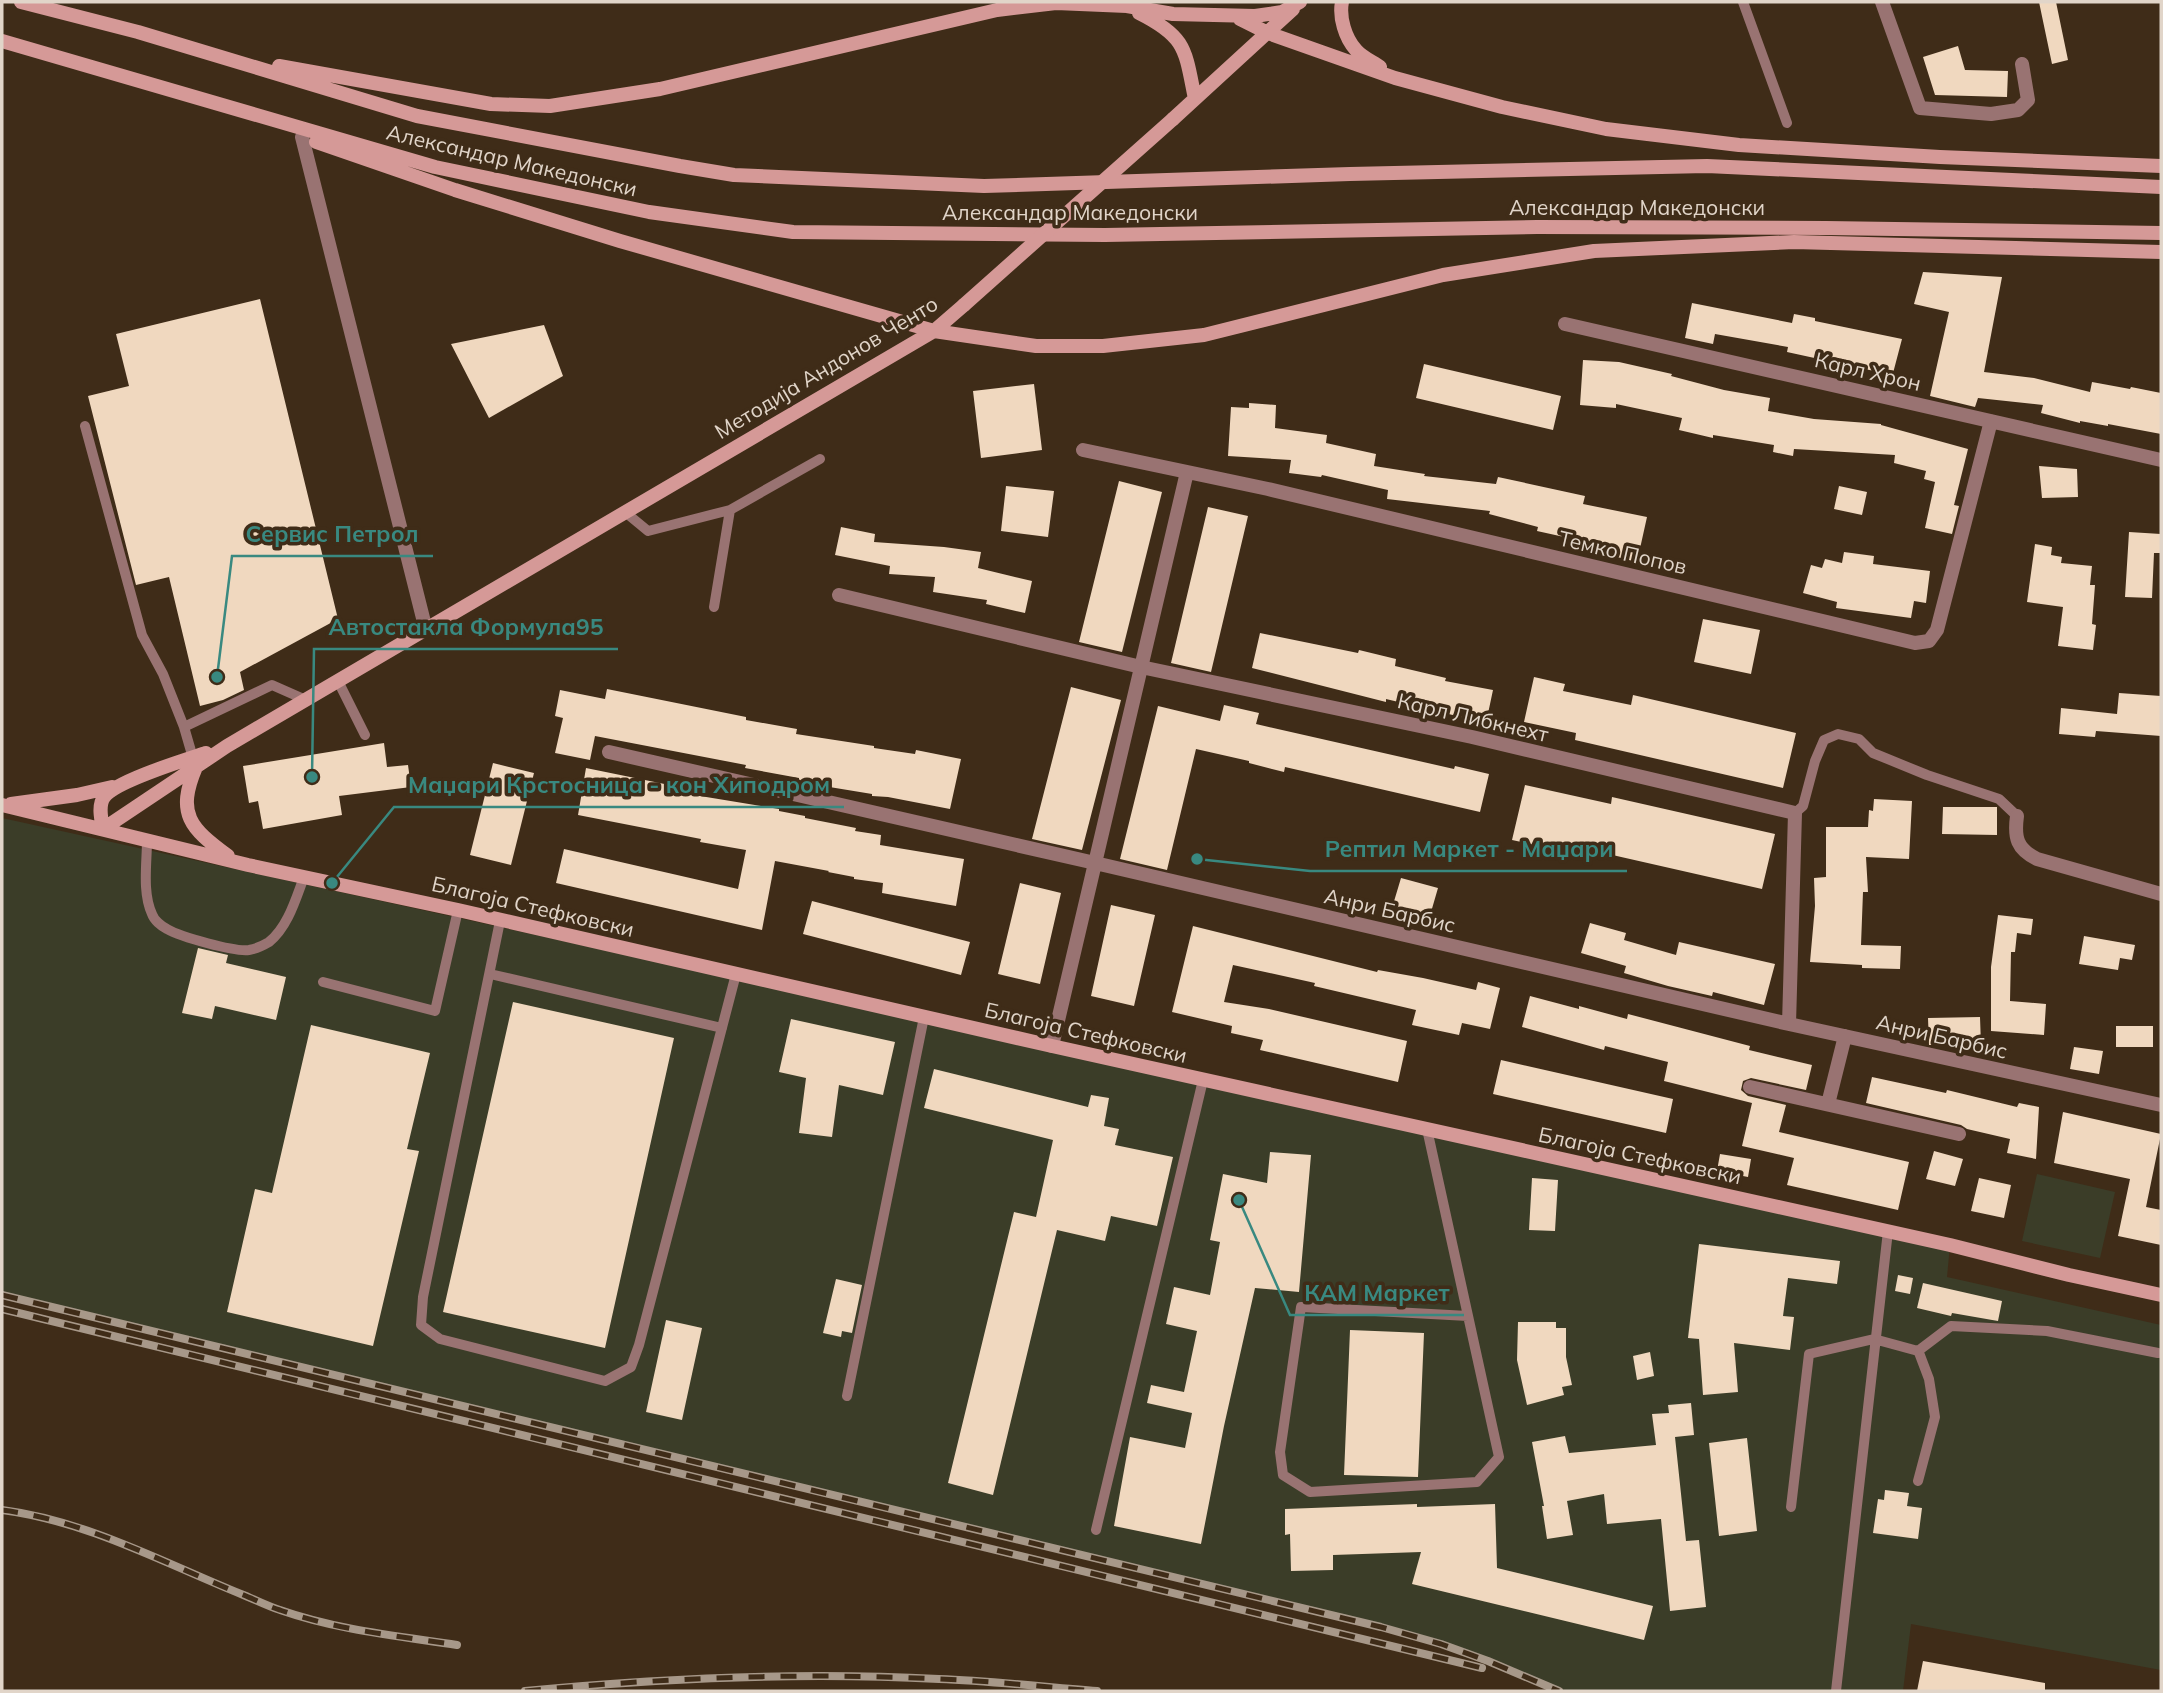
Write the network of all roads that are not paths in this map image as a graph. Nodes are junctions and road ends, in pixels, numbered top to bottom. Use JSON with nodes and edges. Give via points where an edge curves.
{"nodes":[{"id":1,"x":21,"y":2,"type":"edge"},
{"id":2,"x":1301,"y":2,"type":"edge"},
{"id":3,"x":1342,"y":2,"type":"edge"},
{"id":4,"x":1743,"y":2,"type":"edge"},
{"id":5,"x":1882,"y":2,"type":"edge"},
{"id":6,"x":1127,"y":6,"type":"junction"},
{"id":7,"x":1235,"y":17,"type":"junction"},
{"id":8,"x":138,"y":32,"type":"junction"},
{"id":9,"x":1268,"y":33,"type":"junction"},
{"id":10,"x":2,"y":41,"type":"edge"},
{"id":11,"x":2022,"y":64,"type":"dead end"},
{"id":12,"x":1395,"y":78,"type":"junction"},
{"id":13,"x":137,"y":81,"type":"junction"},
{"id":14,"x":1195,"y":99,"type":"junction"},
{"id":15,"x":1787,"y":123,"type":"dead end"},
{"id":16,"x":302,"y":137,"type":"junction"},
{"id":17,"x":2161,"y":166,"type":"edge"},
{"id":18,"x":2161,"y":187,"type":"edge"},
{"id":19,"x":2161,"y":233,"type":"edge"},
{"id":20,"x":2161,"y":252,"type":"edge"},
{"id":21,"x":1565,"y":324,"type":"dead end"},
{"id":22,"x":934,"y":331,"type":"junction"},
{"id":23,"x":1991,"y":421,"type":"junction"},
{"id":24,"x":85,"y":426,"type":"dead end"},
{"id":25,"x":1083,"y":450,"type":"dead end"},
{"id":26,"x":820,"y":459,"type":"dead end"},
{"id":27,"x":2161,"y":460,"type":"edge"},
{"id":28,"x":1187,"y":472,"type":"junction"},
{"id":29,"x":730,"y":510,"type":"junction"},
{"id":30,"x":625,"y":512,"type":"junction"},
{"id":31,"x":839,"y":595,"type":"dead end"},
{"id":32,"x":714,"y":607,"type":"dead end"},
{"id":33,"x":426,"y":630,"type":"junction"},
{"id":34,"x":1141,"y":667,"type":"junction"},
{"id":35,"x":338,"y":681,"type":"junction"},
{"id":36,"x":306,"y":700,"type":"junction"},
{"id":37,"x":184,"y":727,"type":"junction"},
{"id":38,"x":365,"y":734,"type":"dead end"},
{"id":39,"x":609,"y":752,"type":"dead end"},
{"id":40,"x":195,"y":762,"type":"junction"},
{"id":41,"x":116,"y":786,"type":"junction"},
{"id":42,"x":2,"y":799,"type":"edge"},
{"id":43,"x":2,"y":805,"type":"edge"},
{"id":44,"x":1795,"y":813,"type":"junction"},
{"id":45,"x":2017,"y":816,"type":"joint"},
{"id":46,"x":103,"y":829,"type":"junction"},
{"id":47,"x":147,"y":840,"type":"junction"},
{"id":48,"x":235,"y":861,"type":"junction"},
{"id":49,"x":1095,"y":863,"type":"junction"},
{"id":50,"x":304,"y":877,"type":"junction"},
{"id":51,"x":2161,"y":894,"type":"edge"},
{"id":52,"x":458,"y":910,"type":"junction"},
{"id":53,"x":500,"y":921,"type":"junction"},
{"id":54,"x":490,"y":974,"type":"junction"},
{"id":55,"x":736,"y":974,"type":"junction"},
{"id":56,"x":323,"y":982,"type":"dead end"},
{"id":57,"x":924,"y":1017,"type":"junction"},
{"id":58,"x":1789,"y":1024,"type":"junction"},
{"id":59,"x":722,"y":1028,"type":"junction"},
{"id":60,"x":1846,"y":1036,"type":"junction"},
{"id":61,"x":1052,"y":1046,"type":"junction"},
{"id":62,"x":1203,"y":1080,"type":"junction"},
{"id":63,"x":1749,"y":1087,"type":"dead end"},
{"id":64,"x":1829,"y":1104,"type":"junction"},
{"id":65,"x":2161,"y":1105,"type":"edge"},
{"id":66,"x":1427,"y":1129,"type":"junction"},
{"id":67,"x":1959,"y":1134,"type":"dead end"},
{"id":68,"x":1888,"y":1231,"type":"junction"},
{"id":69,"x":2161,"y":1295,"type":"edge"},
{"id":70,"x":1468,"y":1316,"type":"junction"},
{"id":71,"x":1874,"y":1339,"type":"junction"},
{"id":72,"x":1919,"y":1350,"type":"junction"},
{"id":73,"x":2158,"y":1353,"type":"dead end"},
{"id":74,"x":847,"y":1396,"type":"dead end"},
{"id":75,"x":1919,"y":1481,"type":"dead end"},
{"id":76,"x":1791,"y":1507,"type":"dead end"},
{"id":77,"x":1096,"y":1530,"type":"dead end"},
{"id":78,"x":1836,"y":1691,"type":"edge"}],
"edges":[{"from":1,"to":8,"type":"street","name":"Александар Македонски"},
{"from":2,"to":7,"type":"street","via":[[1282,12]]},
{"from":2,"to":9,"type":"street","name":"Методија Андонов Ченто"},
{"from":3,"to":12,"type":"street","via":[[1346,33],[1356,51]]},
{"from":4,"to":15,"type":"lane"},
{"from":5,"to":11,"type":"street","via":[[1920,108],[1991,114],[2018,110],[2028,100]]},
{"from":6,"to":7,"type":"street"},
{"from":6,"to":8,"type":"street","via":[[1056,3],[997,10],[660,89],[550,106],[491,104],[290,68]]},
{"from":6,"to":14,"type":"street","via":[[1156,22],[1183,47]]},
{"from":7,"to":9,"type":"street"},
{"from":8,"to":18,"type":"street","name":"Александар Македонски","via":[[417,116],[734,175],[984,186],[1707,166]]},
{"from":9,"to":12,"type":"street"},
{"from":9,"to":14,"type":"street","name":"Методија Андонов Ченто"},
{"from":10,"to":13,"type":"street","name":"Александар Македонски"},
{"from":12,"to":17,"type":"street","via":[[1606,129],[1739,145]]},
{"from":13,"to":16,"type":"street"},
{"from":13,"to":19,"type":"street","name":"Александар Македонски","via":[[435,167],[649,212],[793,232],[1105,235],[1537,227]]},
{"from":14,"to":22,"type":"street","name":"Методија Андонов Ченто","bridge":true},
{"from":16,"to":22,"type":"street","via":[[607,237]]},
{"from":16,"to":33,"type":"street"},
{"from":20,"to":22,"type":"street","via":[[1794,242],[1594,251],[1443,275],[1204,335],[1036,346]]},
{"from":21,"to":23,"type":"street","name":"Карл Хрон"},
{"from":22,"to":30,"type":"street","name":"Методија Андонов Ченто"},
{"from":23,"to":27,"type":"street","name":"Карл Хрон"},
{"from":23,"to":28,"type":"street","name":"Темко Попов","via":[[1937,629],[1929,641],[1915,643]]},
{"from":24,"to":37,"type":"lane","via":[[142,635]]},
{"from":25,"to":28,"type":"street","name":"Темко Попов"},
{"from":26,"to":29,"type":"lane"},
{"from":28,"to":34,"type":"street"},
{"from":29,"to":30,"type":"lane","via":[[648,531]]},
{"from":29,"to":32,"type":"lane"},
{"from":30,"to":33,"type":"street","name":"Методија Андонов Ченто"},
{"from":31,"to":34,"type":"street","name":"Карл Либкнехт"},
{"from":33,"to":35,"type":"street","name":"Методија Андонов Ченто"},
{"from":34,"to":44,"type":"street","name":"Карл Либкнехт","via":[[1472,737]]},
{"from":34,"to":49,"type":"street"},
{"from":35,"to":36,"type":"street","name":"Методија Андонов Ченто"},
{"from":35,"to":38,"type":"lane"},
{"from":36,"to":37,"type":"lane","via":[[272,685]]},
{"from":36,"to":40,"type":"street","name":"Методија Андонов Ченто"},
{"from":37,"to":40,"type":"lane"},
{"from":39,"to":49,"type":"street","name":"Анри Барбис"},
{"from":40,"to":41,"type":"street","name":"Методија Андонов Ченто"},
{"from":40,"to":46,"type":"street","name":"Методија Андонов Ченто"},
{"from":40,"to":48,"type":"street","via":[[187,801],[192,822],[200,834]]},
{"from":41,"to":43,"type":"street","name":"Методија Андонов Ченто"},
{"from":41,"to":46,"type":"street","via":[[103,798]]},
{"from":42,"to":43,"type":"street"},
{"from":43,"to":46,"type":"street","name":"Благоја Стефковски"},
{"from":44,"to":45,"type":"lane","via":[[1803,806],[1824,740],[1838,734],[1858,739],[1873,753],[1905,767],[1998,799]]},
{"from":44,"to":58,"type":"street"},
{"from":45,"to":51,"type":"street","via":[[2017,840],[2024,852]]},
{"from":46,"to":47,"type":"street","name":"Благоја Стефковски"},
{"from":47,"to":48,"type":"street","name":"Благоја Стефковски"},
{"from":47,"to":50,"type":"lane","via":[[146,881],[153,916],[185,937],[237,950],[268,943],[281,930]]},
{"from":48,"to":50,"type":"street","name":"Благоја Стефковски"},
{"from":49,"to":58,"type":"street","name":"Анри Барбис"},
{"from":49,"to":61,"type":"street"},
{"from":50,"to":52,"type":"street","name":"Благоја Стефковски"},
{"from":52,"to":53,"type":"street","name":"Благоја Стефковски"},
{"from":52,"to":56,"type":"lane","via":[[435,1011]]},
{"from":53,"to":54,"type":"lane"},
{"from":53,"to":55,"type":"street","name":"Благоја Стефковски"},
{"from":54,"to":59,"type":"lane"},
{"from":54,"to":59,"type":"lane","via":[[421,1325],[440,1339],[605,1381],[631,1367],[639,1345]]},
{"from":55,"to":57,"type":"street","name":"Благоја Стефковски"},
{"from":55,"to":59,"type":"lane"},
{"from":57,"to":61,"type":"street","name":"Благоја Стефковски"},
{"from":57,"to":74,"type":"lane"},
{"from":58,"to":60,"type":"street","name":"Анри Барбис"},
{"from":60,"to":64,"type":"street"},
{"from":60,"to":65,"type":"street","name":"Анри Барбис"},
{"from":61,"to":62,"type":"street","name":"Благоја Стефковски"},
{"from":62,"to":66,"type":"street","name":"Благоја Стефковски"},
{"from":62,"to":77,"type":"lane"},
{"from":63,"to":64,"type":"street"},
{"from":64,"to":67,"type":"street"},
{"from":66,"to":68,"type":"street","name":"Благоја Стефковски"},
{"from":66,"to":70,"type":"lane"},
{"from":68,"to":69,"type":"street","name":"Благоја Стефковски"},
{"from":68,"to":71,"type":"lane"},
{"from":70,"to":70,"type":"lane","via":[[1499,1457],[1477,1482],[1310,1492],[1283,1475],[1280,1452],[1301,1307]]},
{"from":71,"to":72,"type":"lane"},
{"from":71,"to":76,"type":"lane","via":[[1809,1354]]},
{"from":71,"to":78,"type":"lane"},
{"from":72,"to":73,"type":"lane","via":[[1951,1326],[2047,1331]]},
{"from":72,"to":75,"type":"lane","via":[[1935,1417]]}]}
